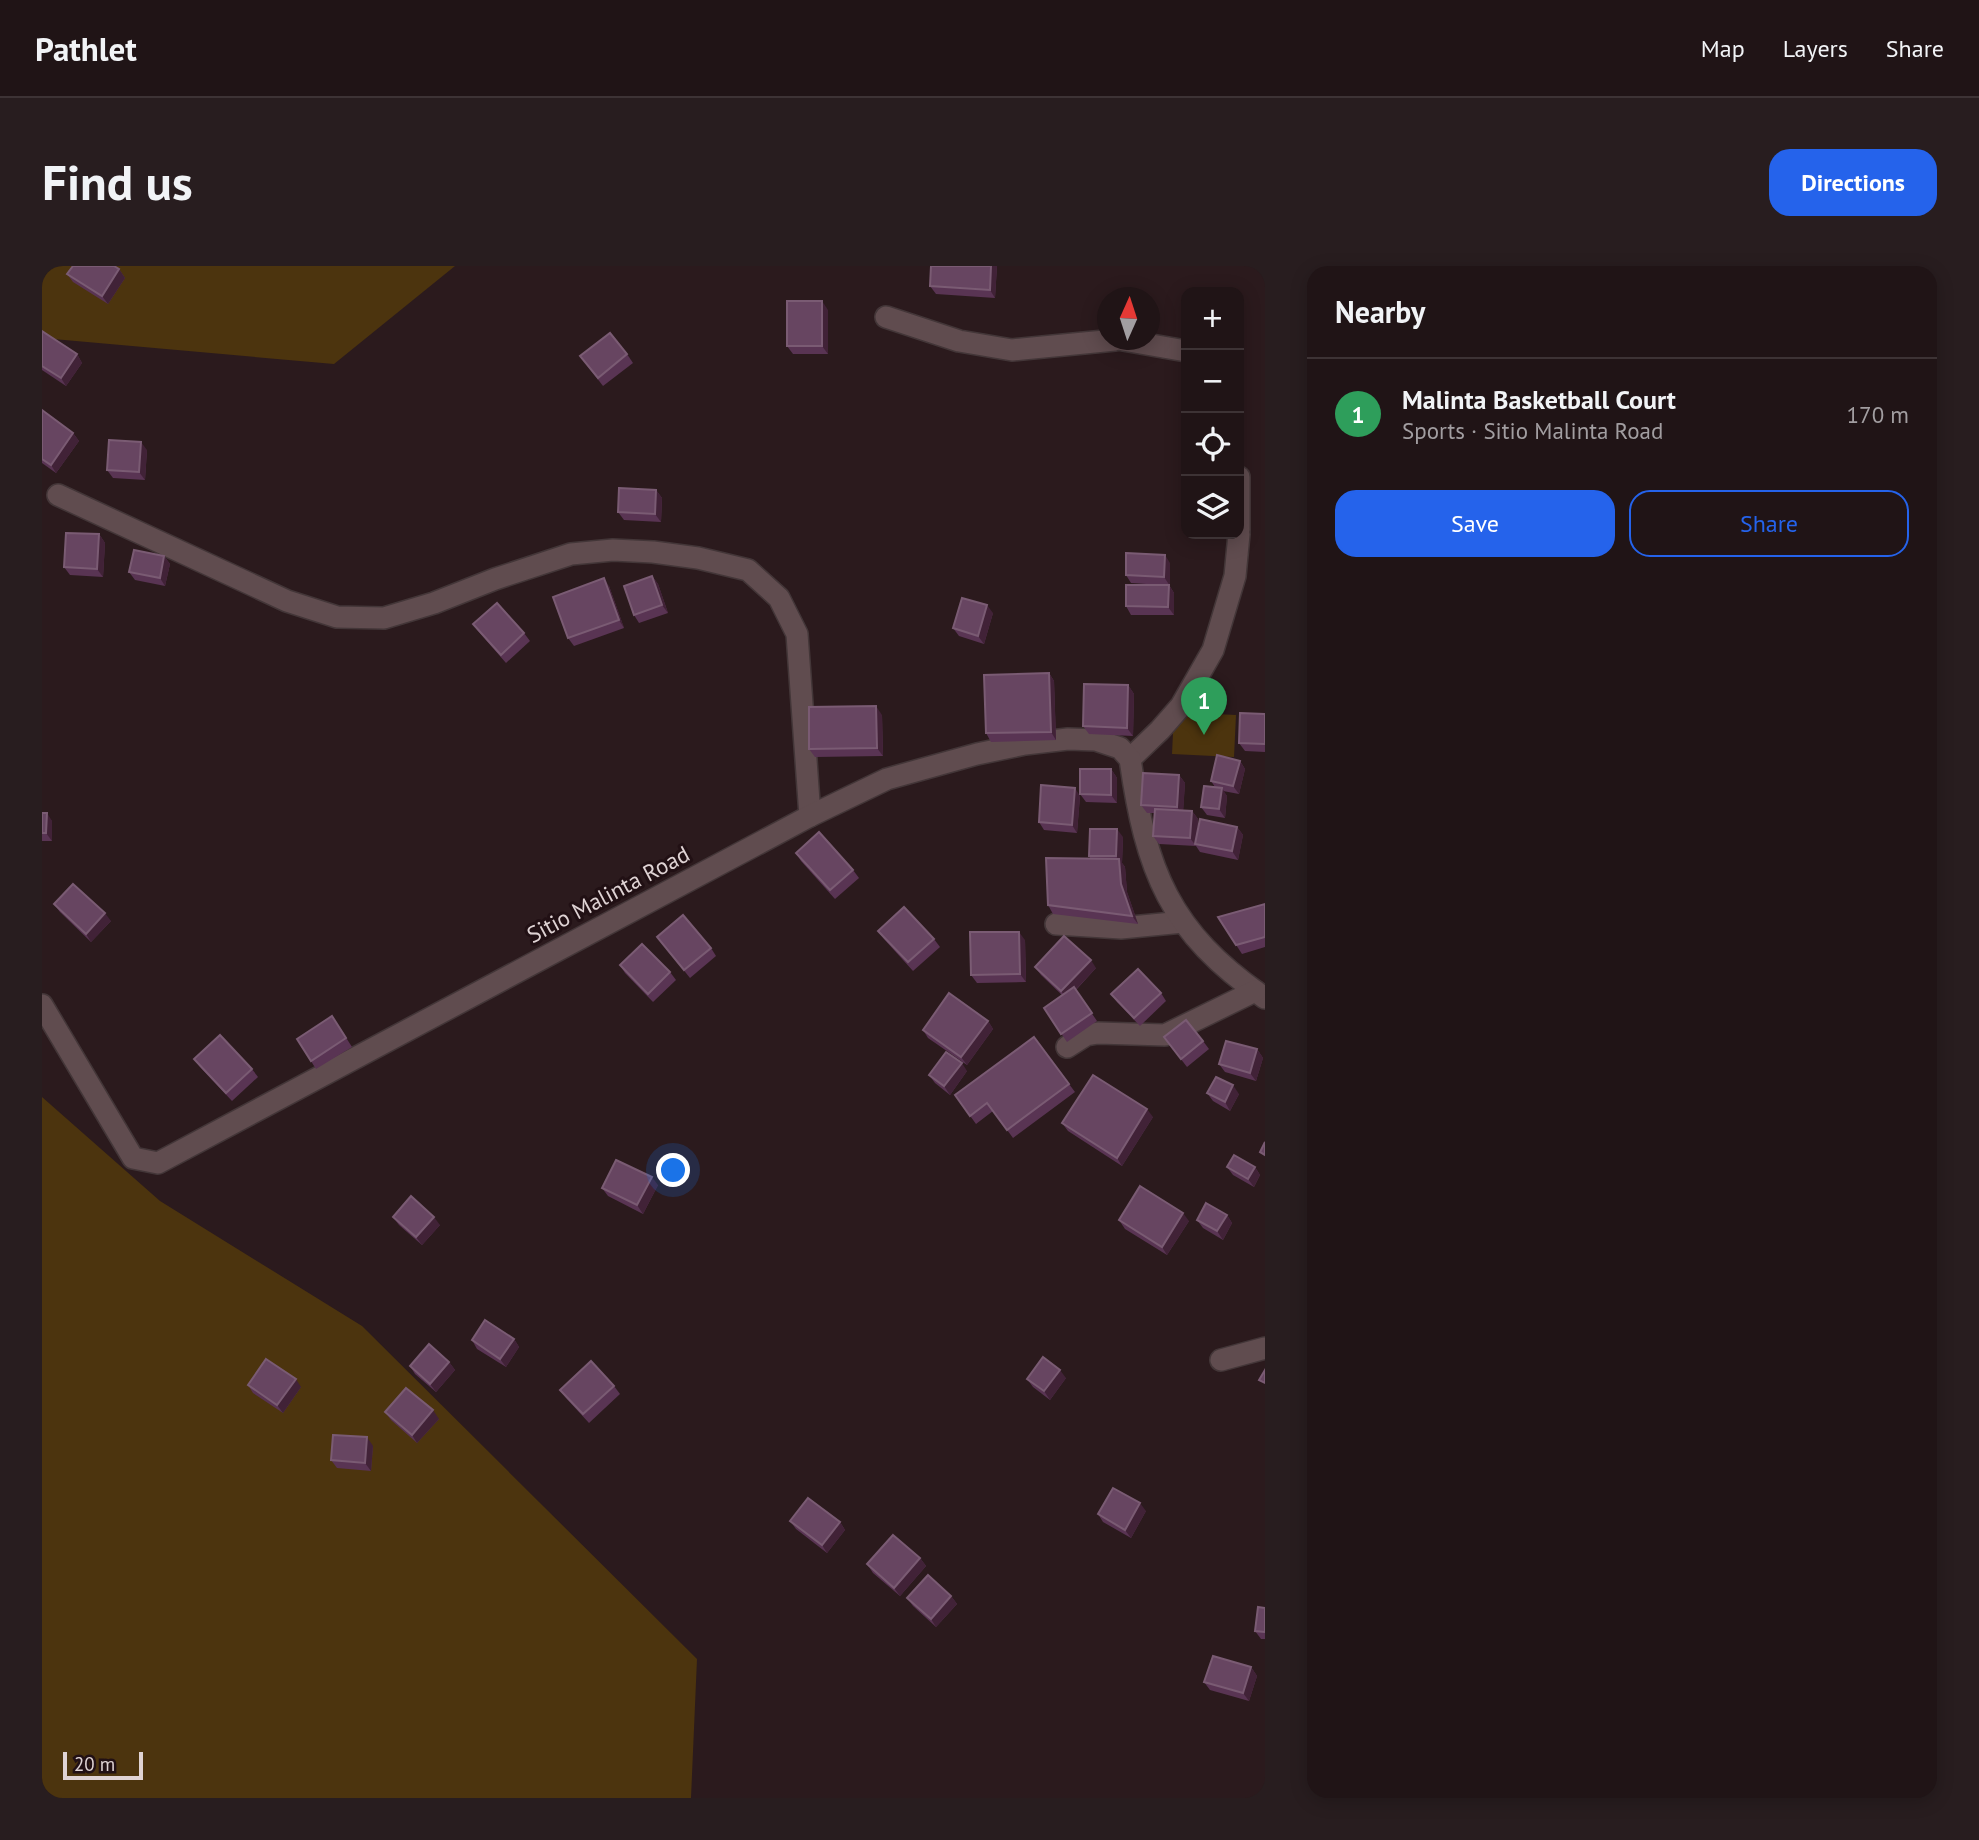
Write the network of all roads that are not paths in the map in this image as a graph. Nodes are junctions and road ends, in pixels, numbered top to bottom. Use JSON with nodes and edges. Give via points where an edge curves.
{"nodes":[{"id":1,"x":887,"y":317,"type":"dead end"},
{"id":2,"x":1097,"y":342,"type":"edge"},
{"id":3,"x":1160,"y":347,"type":"edge"},
{"id":4,"x":1181,"y":351,"type":"edge"},
{"id":5,"x":58,"y":495,"type":"dead end"},
{"id":6,"x":1238,"y":539,"type":"edge"},
{"id":7,"x":1130,"y":759,"type":"junction"},
{"id":8,"x":810,"y":816,"type":"junction"},
{"id":9,"x":1183,"y":922,"type":"junction"},
{"id":10,"x":1056,"y":924,"type":"dead end"},
{"id":11,"x":1260,"y":995,"type":"edge"},
{"id":12,"x":42,"y":1005,"type":"edge"},
{"id":13,"x":1067,"y":1047,"type":"dead end"},
{"id":14,"x":1265,"y":1348,"type":"edge"},
{"id":15,"x":1221,"y":1360,"type":"dead end"}],
"edges":[{"from":1,"to":2,"type":"street","via":[[959,341],[1012,350]]},
{"from":3,"to":4,"type":"street"},
{"from":5,"to":8,"type":"street","via":[[287,601],[337,617],[384,618],[571,554],[653,552],[748,570],[779,597],[797,635]]},
{"from":6,"to":7,"type":"street","via":[[1235,576],[1213,650],[1181,706]]},
{"from":7,"to":8,"type":"street","name":"Sitio Malinta Road","via":[[1120,748],[1096,740],[1068,738],[1026,744],[887,779]]},
{"from":7,"to":9,"type":"street","via":[[1150,858]]},
{"from":8,"to":12,"type":"street","name":"Sitio Malinta Road","via":[[158,1163],[133,1158]]},
{"from":9,"to":10,"type":"street","via":[[1121,928]]},
{"from":9,"to":11,"type":"street","via":[[1210,954]]},
{"from":11,"to":13,"type":"street","via":[[1165,1035],[1098,1033]]},
{"from":14,"to":15,"type":"street"}]}
